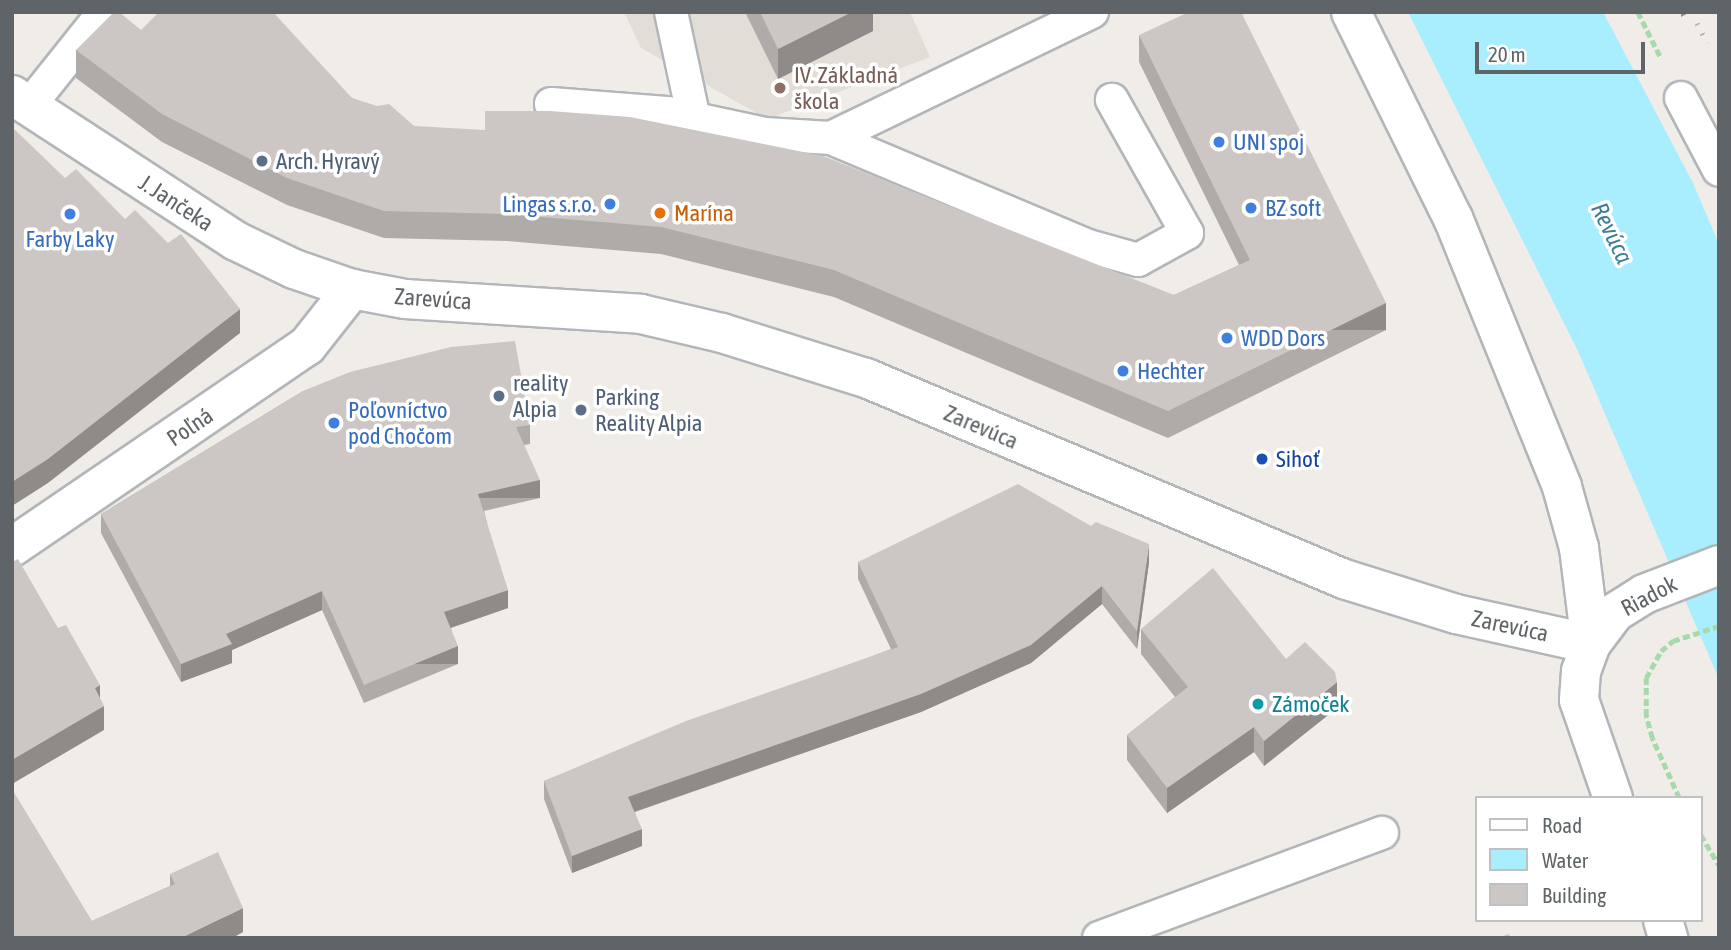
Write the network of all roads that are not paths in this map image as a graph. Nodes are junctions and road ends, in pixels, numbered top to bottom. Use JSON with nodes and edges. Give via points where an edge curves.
{"nodes":[{"id":1,"x":104,"y":12,"type":"edge"},
{"id":2,"x":671,"y":12,"type":"edge"},
{"id":3,"x":1091,"y":12,"type":"edge"},
{"id":4,"x":1351,"y":12,"type":"edge"},
{"id":5,"x":1681,"y":98,"type":"dead end"},
{"id":6,"x":1112,"y":100,"type":"dead end"},
{"id":7,"x":20,"y":101,"type":"edge"},
{"id":8,"x":551,"y":104,"type":"dead end"},
{"id":9,"x":694,"y":119,"type":"junction"},
{"id":10,"x":831,"y":138,"type":"junction"},
{"id":11,"x":1719,"y":170,"type":"edge"},
{"id":12,"x":352,"y":289,"type":"junction"},
{"id":13,"x":12,"y":547,"type":"edge"},
{"id":14,"x":1719,"y":565,"type":"edge"},
{"id":15,"x":1591,"y":644,"type":"junction"},
{"id":16,"x":1612,"y":796,"type":"edge"},
{"id":17,"x":1382,"y":833,"type":"dead end"},
{"id":18,"x":1099,"y":938,"type":"edge"}],
"edges":[{"from":1,"to":7,"type":"lane"},
{"from":2,"to":9,"type":"lane"},
{"from":3,"to":10,"type":"lane"},
{"from":4,"to":15,"type":"street","via":[[1453,218],[1562,486],[1579,548]]},
{"from":5,"to":11,"type":"lane"},
{"from":6,"to":10,"type":"lane","via":[[1187,233],[1138,260],[1087,246]]},
{"from":7,"to":12,"type":"street","name":"J. Jančeka","via":[[236,241],[294,269]]},
{"from":8,"to":9,"type":"lane"},
{"from":9,"to":10,"type":"lane","via":[[765,134]]},
{"from":12,"to":13,"type":"street","name":"Poľná","via":[[307,346]]},
{"from":12,"to":15,"type":"street","name":"Zarevúca","via":[[405,299],[641,314],[722,333],[866,378],[1344,579],[1456,614]]},
{"from":14,"to":15,"type":"street","name":"Riadok","via":[[1670,582],[1614,613]]},
{"from":15,"to":16,"type":"street","via":[[1581,671],[1579,700]]},
{"from":17,"to":18,"type":"lane"}]}
